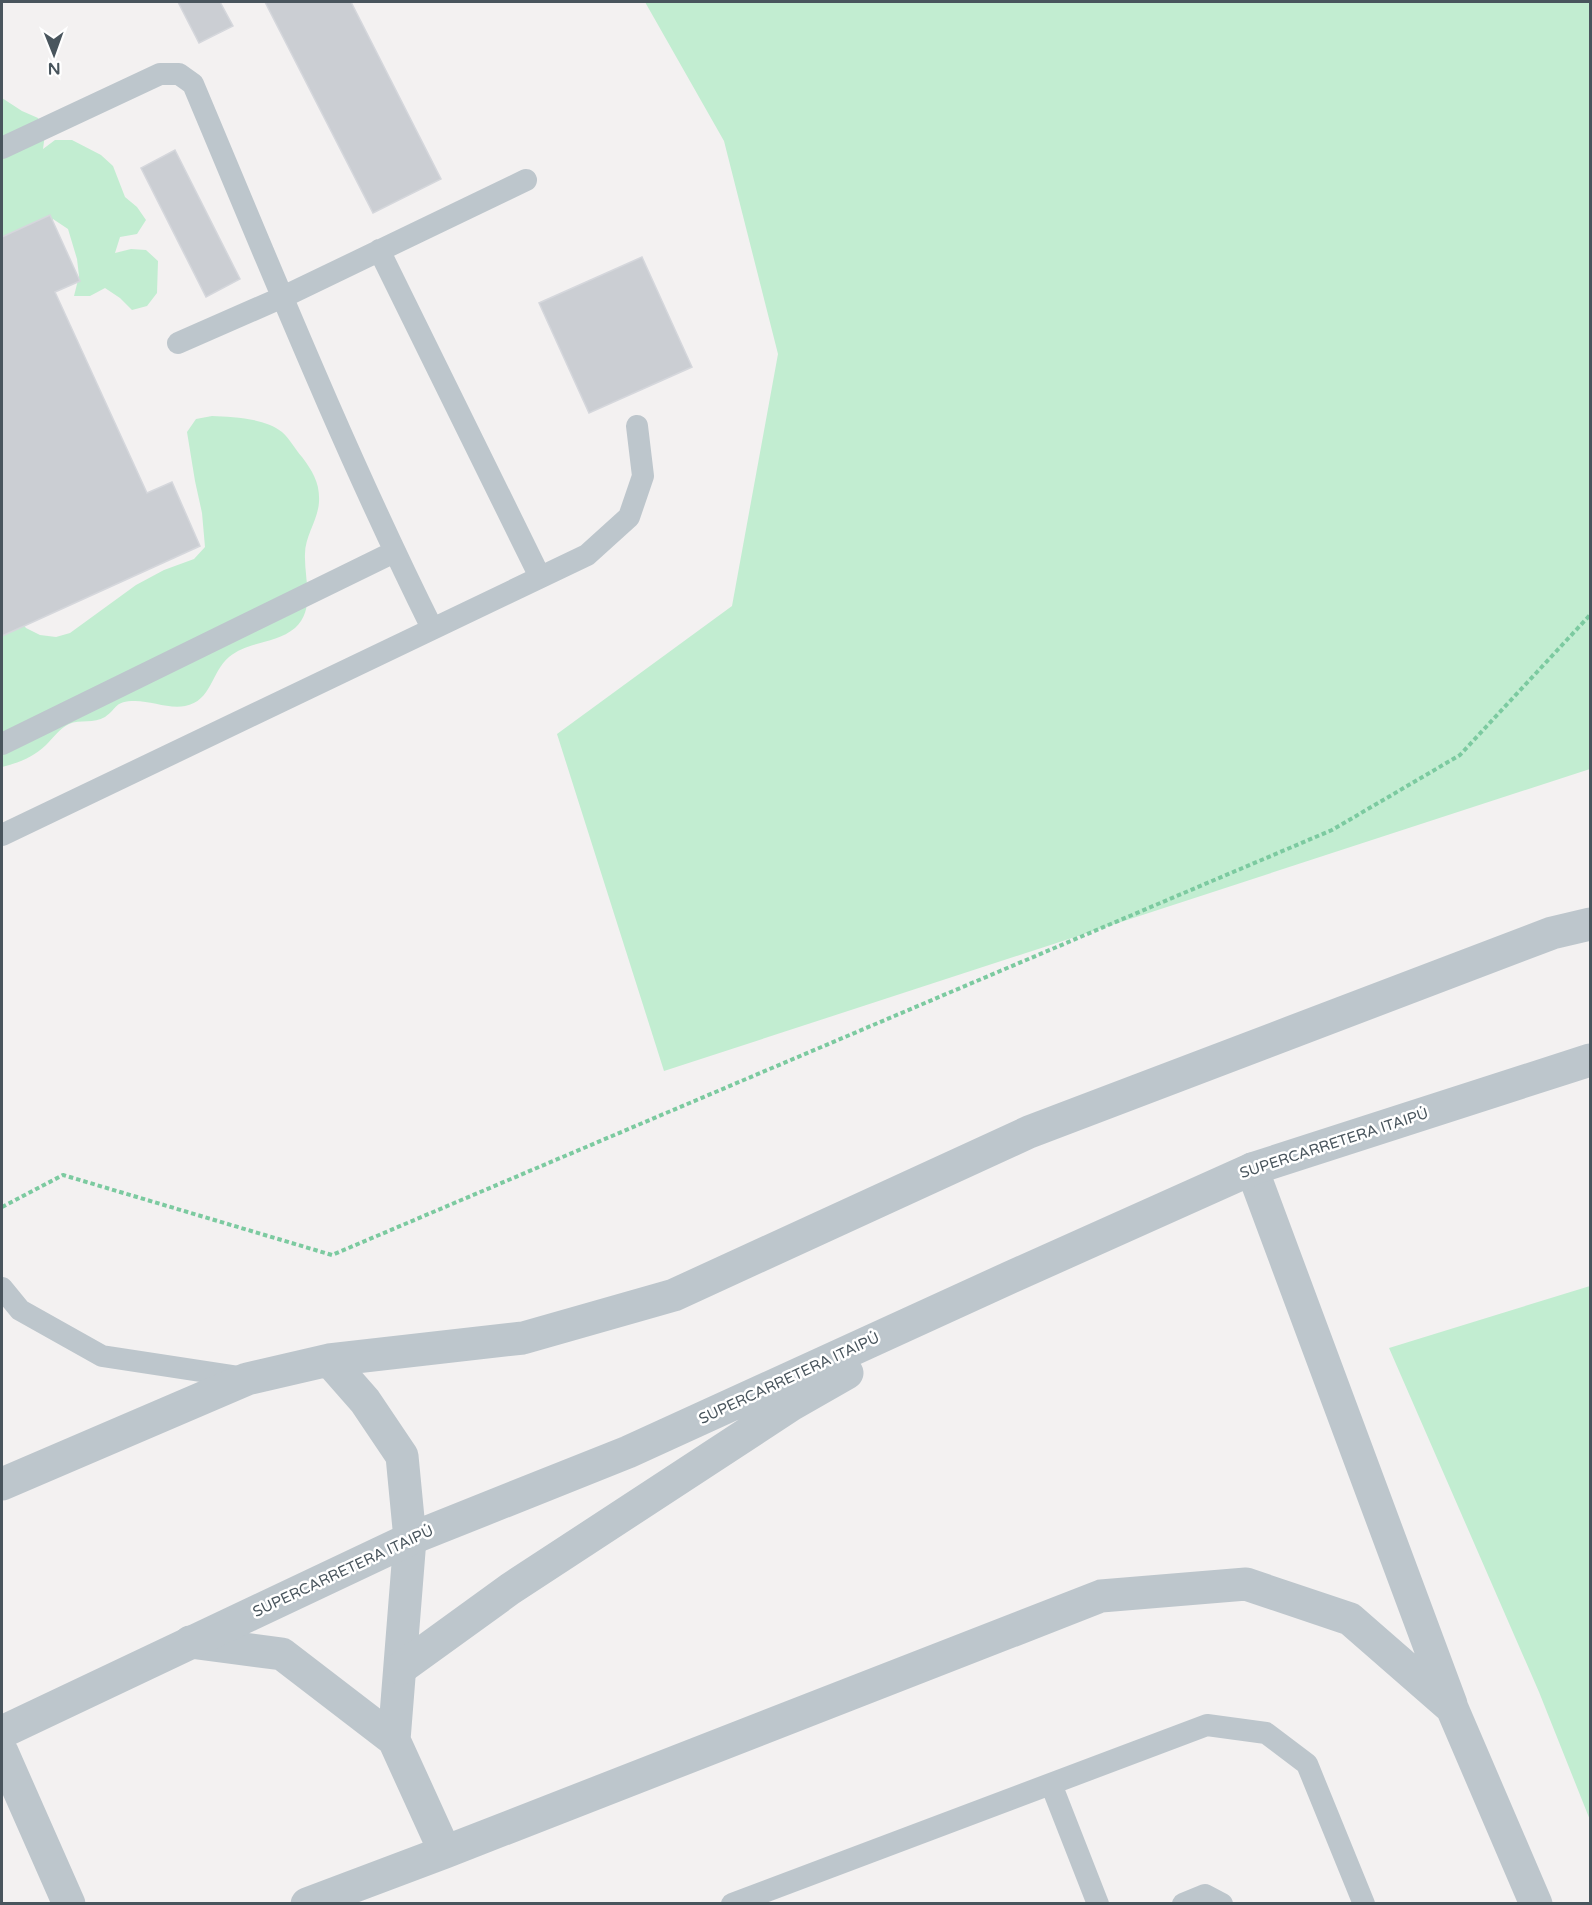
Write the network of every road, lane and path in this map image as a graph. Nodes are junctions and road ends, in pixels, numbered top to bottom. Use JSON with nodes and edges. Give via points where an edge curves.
{"nodes":[{"id":1,"x":2,"y":148,"type":"edge"},
{"id":2,"x":526,"y":180,"type":"dead end"},
{"id":3,"x":380,"y":250,"type":"junction"},
{"id":4,"x":283,"y":297,"type":"junction"},
{"id":5,"x":178,"y":343,"type":"dead end"},
{"id":6,"x":637,"y":426,"type":"dead end"},
{"id":7,"x":394,"y":552,"type":"junction"},
{"id":8,"x":540,"y":577,"type":"junction"},
{"id":9,"x":1590,"y":615,"type":"edge"},
{"id":10,"x":432,"y":628,"type":"junction"},
{"id":11,"x":2,"y":744,"type":"edge"},
{"id":12,"x":2,"y":835,"type":"edge"},
{"id":13,"x":1590,"y":924,"type":"edge"},
{"id":14,"x":1590,"y":1060,"type":"edge"},
{"id":15,"x":1252,"y":1169,"type":"junction"},
{"id":16,"x":2,"y":1208,"type":"edge"},
{"id":17,"x":1011,"y":1277,"type":"junction"},
{"id":18,"x":2,"y":1288,"type":"edge"},
{"id":19,"x":329,"y":1360,"type":"junction"},
{"id":20,"x":247,"y":1379,"type":"junction"},
{"id":21,"x":2,"y":1484,"type":"edge"},
{"id":22,"x":410,"y":1539,"type":"junction"},
{"id":23,"x":190,"y":1642,"type":"junction"},
{"id":24,"x":401,"y":1668,"type":"junction"},
{"id":25,"x":1452,"y":1708,"type":"junction"},
{"id":26,"x":2,"y":1732,"type":"edge"},
{"id":27,"x":394,"y":1740,"type":"junction"},
{"id":28,"x":2,"y":1752,"type":"edge"},
{"id":29,"x":1051,"y":1784,"type":"junction"},
{"id":30,"x":445,"y":1852,"type":"junction"},
{"id":31,"x":69,"y":1904,"type":"edge"},
{"id":32,"x":307,"y":1904,"type":"edge"},
{"id":33,"x":732,"y":1904,"type":"edge"},
{"id":34,"x":1098,"y":1904,"type":"edge"},
{"id":35,"x":1183,"y":1904,"type":"edge"},
{"id":36,"x":1222,"y":1904,"type":"edge"},
{"id":37,"x":1364,"y":1904,"type":"edge"},
{"id":38,"x":1536,"y":1904,"type":"edge"}],
"edges":[{"from":1,"to":4,"type":"lane","via":[[160,74],[179,74],[193,84]]},
{"from":2,"to":3,"type":"lane"},
{"from":3,"to":4,"type":"lane"},
{"from":3,"to":8,"type":"lane"},
{"from":4,"to":5,"type":"lane"},
{"from":4,"to":7,"type":"lane"},
{"from":6,"to":8,"type":"lane","via":[[643,476],[629,517],[587,555]]},
{"from":7,"to":10,"type":"lane"},
{"from":7,"to":11,"type":"lane"},
{"from":8,"to":10,"type":"lane"},
{"from":9,"to":16,"type":"path","via":[[1460,755],[1332,830],[332,1255],[63,1175]]},
{"from":10,"to":12,"type":"lane"},
{"from":13,"to":19,"type":"street","via":[[1552,933],[1029,1132],[674,1295],[523,1338]]},
{"from":14,"to":15,"type":"street","name":"SUPERCARRETERA ITAIPÚ"},
{"from":15,"to":17,"type":"street","name":"SUPERCARRETERA ITAIPÚ"},
{"from":15,"to":25,"type":"street"},
{"from":17,"to":22,"type":"street","name":"SUPERCARRETERA ITAIPÚ","via":[[628,1452]]},
{"from":17,"to":24,"type":"street","via":[[792,1405],[510,1589]]},
{"from":18,"to":20,"type":"lane","via":[[20,1310],[102,1356]]},
{"from":19,"to":20,"type":"street"},
{"from":19,"to":22,"type":"street","via":[[365,1401],[402,1456]]},
{"from":20,"to":21,"type":"street"},
{"from":22,"to":23,"type":"street","name":"SUPERCARRETERA ITAIPÚ"},
{"from":22,"to":24,"type":"street"},
{"from":23,"to":26,"type":"street","name":"SUPERCARRETERA ITAIPÚ"},
{"from":23,"to":27,"type":"street","via":[[282,1654]]},
{"from":24,"to":27,"type":"street"},
{"from":25,"to":30,"type":"street","via":[[1350,1619],[1246,1584],[1101,1596]]},
{"from":25,"to":38,"type":"street"},
{"from":27,"to":30,"type":"street"},
{"from":28,"to":31,"type":"street"},
{"from":29,"to":33,"type":"lane"},
{"from":29,"to":34,"type":"lane"},
{"from":29,"to":37,"type":"lane","via":[[1207,1725],[1266,1733],[1307,1764]]},
{"from":30,"to":32,"type":"street"},
{"from":35,"to":36,"type":"lane","via":[[1205,1895]]}]}
